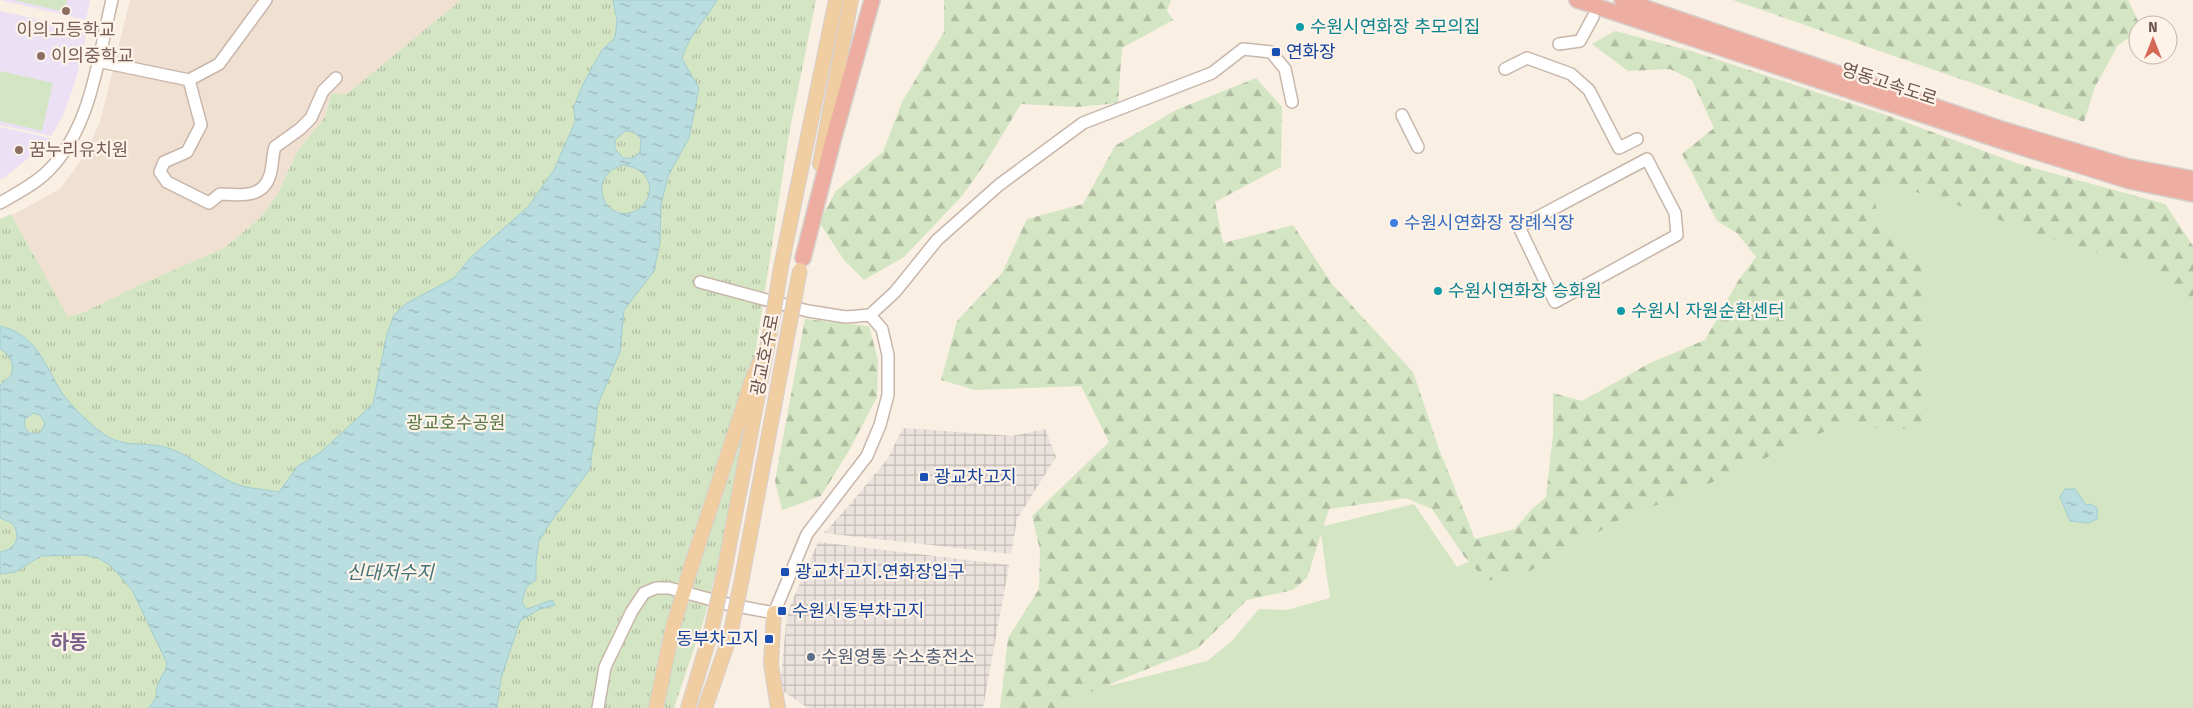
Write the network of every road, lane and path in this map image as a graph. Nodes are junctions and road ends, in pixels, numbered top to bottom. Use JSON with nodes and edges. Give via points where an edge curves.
{"nodes":[{"id":1,"x":112,"y":0,"type":"edge"},
{"id":2,"x":266,"y":0,"type":"edge"},
{"id":3,"x":836,"y":0,"type":"edge"},
{"id":4,"x":851,"y":0,"type":"edge"},
{"id":5,"x":872,"y":0,"type":"edge"},
{"id":6,"x":1577,"y":0,"type":"edge"},
{"id":7,"x":1622,"y":0,"type":"edge"},
{"id":8,"x":1593,"y":17,"type":"dead end"},
{"id":9,"x":1560,"y":44,"type":"dead end"},
{"id":10,"x":98,"y":62,"type":"junction"},
{"id":11,"x":1505,"y":69,"type":"dead end"},
{"id":12,"x":336,"y":78,"type":"dead end"},
{"id":13,"x":189,"y":80,"type":"junction"},
{"id":14,"x":1292,"y":102,"type":"dead end"},
{"id":15,"x":1402,"y":115,"type":"dead end"},
{"id":16,"x":1637,"y":139,"type":"dead end"},
{"id":17,"x":1418,"y":147,"type":"dead end"},
{"id":18,"x":1647,"y":159,"type":"joint"},
{"id":19,"x":2193,"y":179,"type":"edge"},
{"id":20,"x":2193,"y":194,"type":"edge"},
{"id":21,"x":0,"y":202,"type":"edge"},
{"id":22,"x":801,"y":264,"type":"junction"},
{"id":23,"x":700,"y":282,"type":"dead end"},
{"id":24,"x":870,"y":315,"type":"junction"},
{"id":25,"x":766,"y":348,"type":"junction"},
{"id":26,"x":683,"y":592,"type":"junction"},
{"id":27,"x":774,"y":613,"type":"junction"},
{"id":28,"x":712,"y":688,"type":"junction"},
{"id":29,"x":598,"y":708,"type":"edge"},
{"id":30,"x":656,"y":708,"type":"edge"},
{"id":31,"x":688,"y":708,"type":"edge"},
{"id":32,"x":705,"y":708,"type":"edge"},
{"id":33,"x":713,"y":708,"type":"edge"},
{"id":34,"x":778,"y":708,"type":"edge"}],
"edges":[{"from":1,"to":10,"type":"street"},
{"from":2,"to":13,"type":"street","via":[[219,64]]},
{"from":3,"to":25,"type":"main road","name":"광교호수로","bridge":true},
{"from":4,"to":22,"type":"main road","name":"광교호수로"},
{"from":5,"to":22,"type":"highway"},
{"from":6,"to":20,"type":"highway","name":"영동고속도로","via":[[2014,145],[2130,181]]},
{"from":7,"to":19,"type":"highway","name":"영동고속도로","via":[[2004,130],[2125,166]]},
{"from":8,"to":9,"type":"street","via":[[1580,41]]},
{"from":10,"to":13,"type":"street"},
{"from":10,"to":21,"type":"street","via":[[82,118],[58,160],[47,173]]},
{"from":11,"to":16,"type":"street","via":[[1527,58],[1571,74],[1589,90],[1619,148]]},
{"from":12,"to":13,"type":"street","via":[[324,91],[311,118],[275,147],[264,188],[249,195],[220,194],[208,203],[167,182],[160,172],[164,162],[187,152],[201,125]]},
{"from":14,"to":24,"type":"street","via":[[1285,70],[1271,52],[1244,49],[1212,73],[1083,123],[999,186],[937,240],[895,292]]},
{"from":15,"to":17,"type":"street"},
{"from":18,"to":18,"type":"street","via":[[1519,227],[1556,302],[1677,236],[1675,213]]},
{"from":22,"to":28,"type":"main road","name":"광교호수로","bridge":true,"via":[[730,636]]},
{"from":23,"to":24,"type":"street","via":[[808,311],[846,318]]},
{"from":24,"to":27,"type":"street","via":[[882,329],[888,355],[888,395],[880,426],[867,456],[807,534]]},
{"from":25,"to":26,"type":"main road","via":[[752,380]]},
{"from":25,"to":31,"type":"main road","name":"광교호수로","bridge":true,"via":[[724,572],[711,632]]},
{"from":26,"to":27,"type":"street"},
{"from":26,"to":29,"type":"street","via":[[656,588],[644,593],[606,667]]},
{"from":26,"to":30,"type":"main road"},
{"from":27,"to":34,"type":"main road","via":[[771,664]]},
{"from":28,"to":32,"type":"main road","name":"광교호수로"},
{"from":28,"to":33,"type":"main road"}]}
